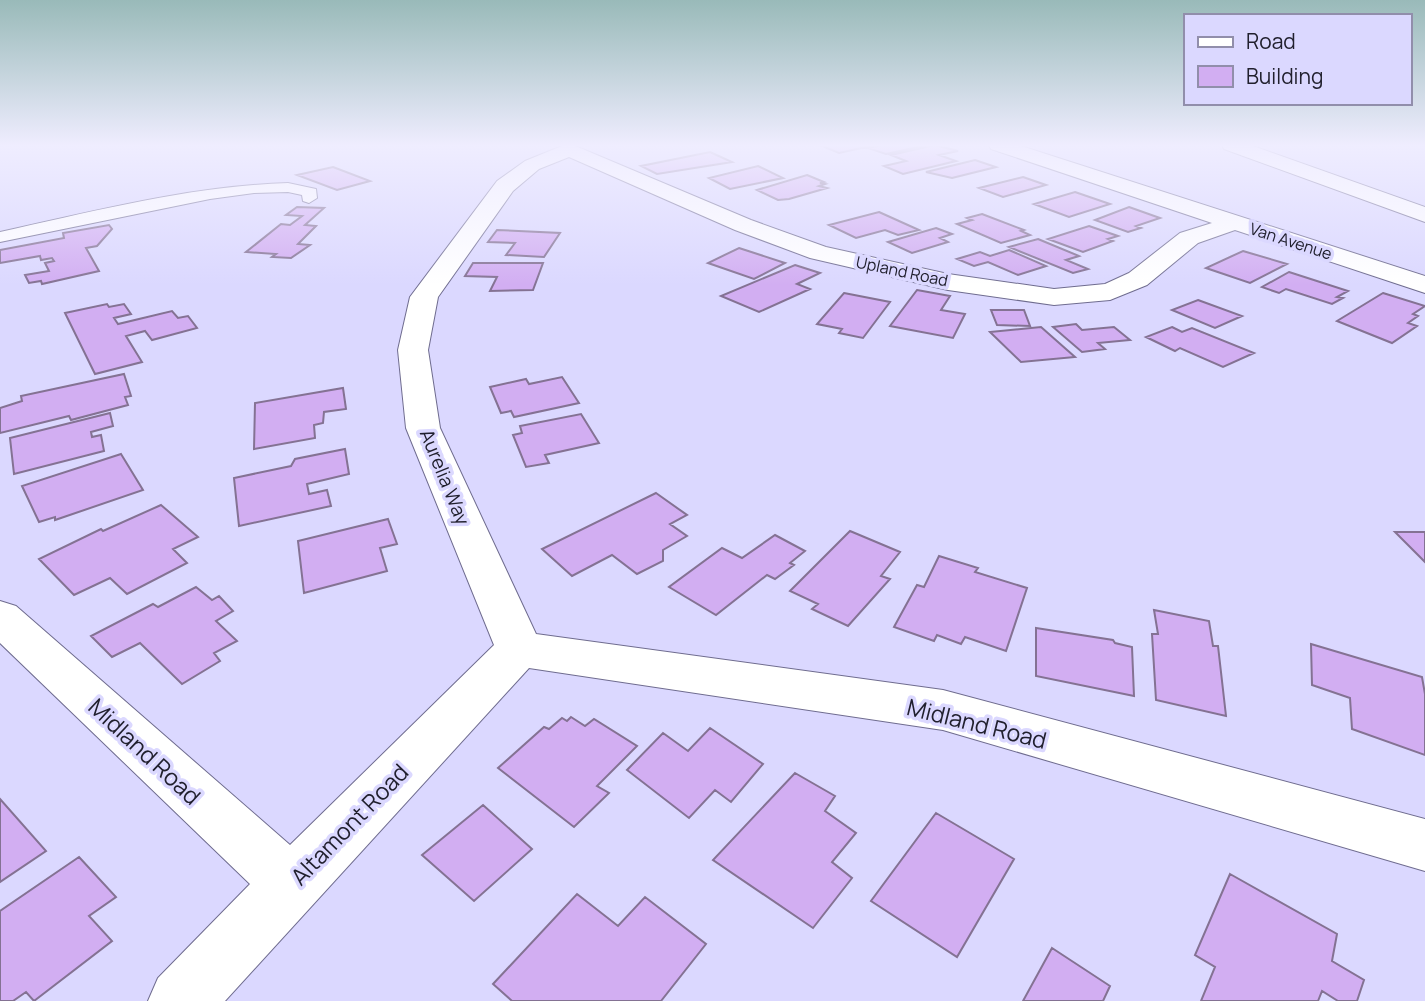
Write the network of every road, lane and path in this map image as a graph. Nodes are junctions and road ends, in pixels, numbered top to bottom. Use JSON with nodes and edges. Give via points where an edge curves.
{"nodes":[{"id":1,"x":222,"y":192,"type":"edge"},
{"id":2,"x":310,"y":192,"type":"edge"},
{"id":3,"x":501,"y":192,"type":"edge"},
{"id":4,"x":666,"y":192,"type":"edge"},
{"id":5,"x":1139,"y":192,"type":"edge"},
{"id":6,"x":1360,"y":192,"type":"edge"},
{"id":7,"x":309,"y":198,"type":"dead end"},
{"id":8,"x":1425,"y":215,"type":"edge"},
{"id":9,"x":1234,"y":223,"type":"junction"},
{"id":10,"x":0,"y":237,"type":"edge"},
{"id":11,"x":1425,"y":285,"type":"edge"},
{"id":12,"x":0,"y":617,"type":"edge"},
{"id":13,"x":519,"y":649,"type":"junction"},
{"id":14,"x":1425,"y":845,"type":"edge"},
{"id":15,"x":290,"y":884,"type":"junction"},
{"id":16,"x":181,"y":1001,"type":"edge"}],
"edges":[{"from":1,"to":10,"type":"lane"},
{"from":2,"to":7,"type":"lane"},
{"from":3,"to":13,"type":"street","name":"Aurelia Way","via":[[424,297],[413,350],[423,428]]},
{"from":4,"to":9,"type":"street","name":"Upland Road","via":[[819,253],[948,282],[1054,297],[1110,292],[1138,279],[1189,238]]},
{"from":5,"to":9,"type":"street","name":"Van Avenue"},
{"from":6,"to":8,"type":"street"},
{"from":9,"to":11,"type":"street","name":"Van Avenue"},
{"from":12,"to":15,"type":"street","name":"Midland Road"},
{"from":13,"to":14,"type":"street","name":"Midland Road","via":[[943,710]]},
{"from":13,"to":15,"type":"street","name":"Altamont Road"},
{"from":15,"to":16,"type":"street","name":"Altamont Road"}]}
